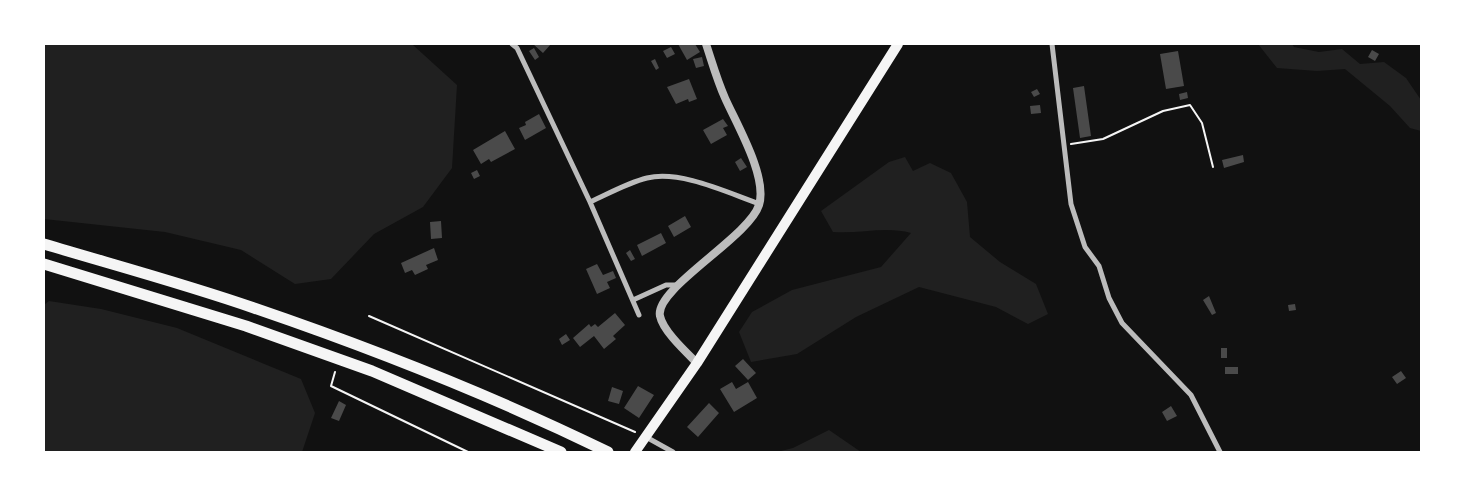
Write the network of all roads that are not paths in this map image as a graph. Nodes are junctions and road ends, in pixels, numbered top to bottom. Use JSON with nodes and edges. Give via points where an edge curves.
{"nodes":[{"id":1,"x":512,"y":44,"type":"edge"},
{"id":2,"x":706,"y":44,"type":"edge"},
{"id":3,"x":898,"y":44,"type":"edge"},
{"id":4,"x":1052,"y":44,"type":"edge"},
{"id":5,"x":590,"y":202,"type":"junction"},
{"id":6,"x":760,"y":204,"type":"junction"},
{"id":7,"x":44,"y":244,"type":"edge"},
{"id":8,"x":44,"y":264,"type":"edge"},
{"id":9,"x":678,"y":285,"type":"junction"},
{"id":10,"x":632,"y":300,"type":"junction"},
{"id":11,"x":639,"y":315,"type":"dead end"},
{"id":12,"x":697,"y":363,"type":"junction"},
{"id":13,"x":646,"y":437,"type":"junction"},
{"id":14,"x":606,"y":451,"type":"edge"},
{"id":15,"x":561,"y":452,"type":"edge"},
{"id":16,"x":635,"y":452,"type":"edge"},
{"id":17,"x":673,"y":452,"type":"edge"},
{"id":18,"x":1220,"y":452,"type":"edge"}],
"edges":[{"from":1,"to":5,"type":"street"},
{"from":2,"to":6,"type":"street","via":[[725,98],[754,161]]},
{"from":3,"to":12,"type":"main road"},
{"from":4,"to":18,"type":"street","via":[[1071,204],[1084,247],[1099,266],[1109,298],[1122,323],[1191,395]]},
{"from":5,"to":6,"type":"street","via":[[648,178],[671,177],[702,183]]},
{"from":5,"to":10,"type":"street"},
{"from":6,"to":9,"type":"street","via":[[750,222]]},
{"from":7,"to":14,"type":"highway","via":[[252,307],[380,353],[514,408]]},
{"from":8,"to":15,"type":"highway","via":[[246,326],[372,371]]},
{"from":9,"to":10,"type":"street","via":[[666,285]]},
{"from":9,"to":12,"type":"street","via":[[662,302],[659,314],[674,338]]},
{"from":10,"to":11,"type":"street"},
{"from":12,"to":13,"type":"main road"},
{"from":13,"to":16,"type":"main road"},
{"from":13,"to":17,"type":"street"}]}
